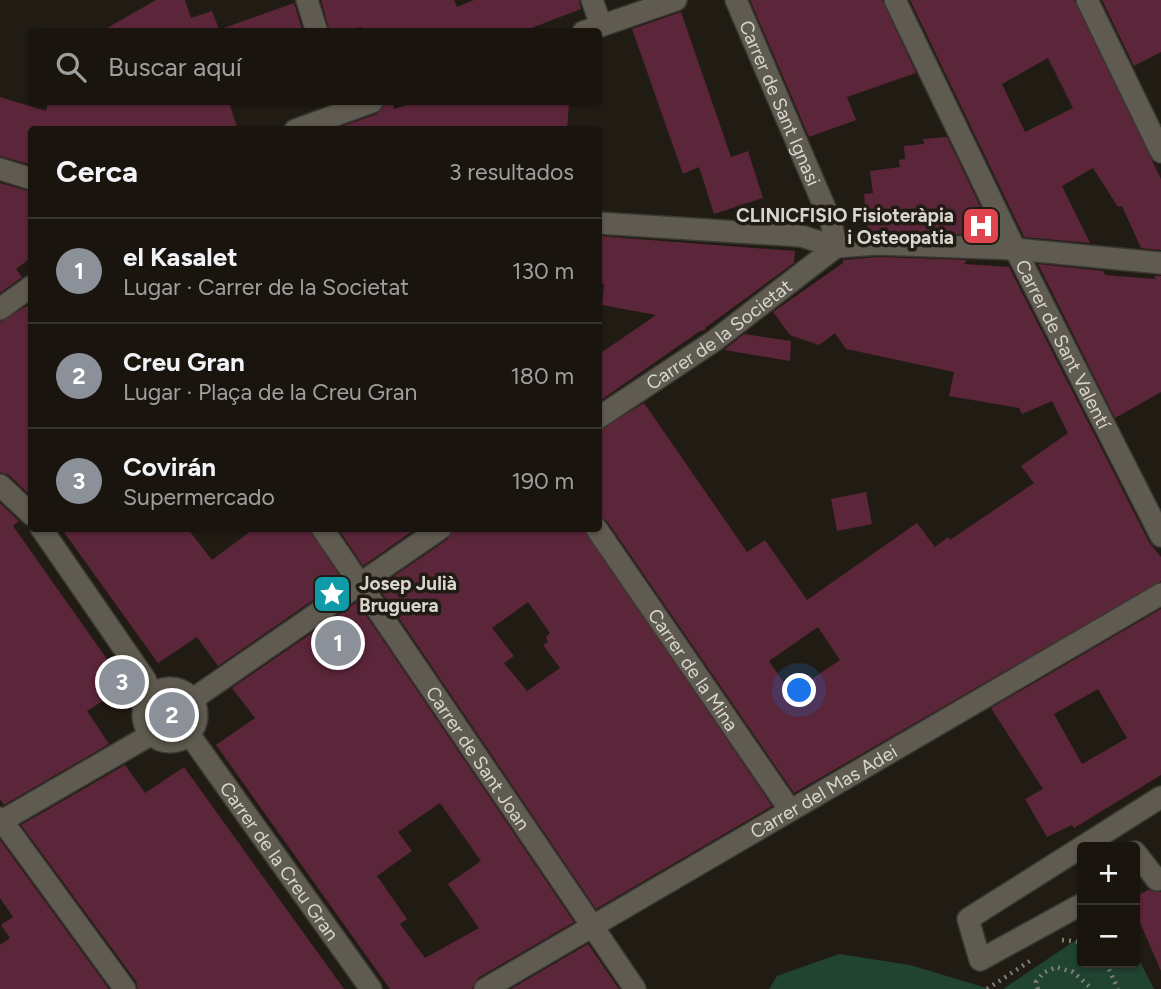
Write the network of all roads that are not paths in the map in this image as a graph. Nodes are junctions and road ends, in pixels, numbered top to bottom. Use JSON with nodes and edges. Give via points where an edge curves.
{"nodes":[{"id":1,"x":307,"y":0,"type":"edge"},
{"id":2,"x":592,"y":0,"type":"edge"},
{"id":3,"x":676,"y":0,"type":"edge"},
{"id":4,"x":736,"y":0,"type":"edge"},
{"id":5,"x":895,"y":0,"type":"edge"},
{"id":6,"x":1087,"y":0,"type":"edge"},
{"id":7,"x":316,"y":28,"type":"edge"},
{"id":8,"x":592,"y":28,"type":"edge"},
{"id":9,"x":364,"y":105,"type":"edge"},
{"id":10,"x":338,"y":114,"type":"edge"},
{"id":11,"x":306,"y":126,"type":"edge"},
{"id":12,"x":1161,"y":152,"type":"edge"},
{"id":13,"x":0,"y":169,"type":"edge"},
{"id":14,"x":28,"y":178,"type":"edge"},
{"id":15,"x":602,"y":223,"type":"edge"},
{"id":16,"x":836,"y":247,"type":"junction"},
{"id":17,"x":1015,"y":249,"type":"junction"},
{"id":18,"x":1161,"y":263,"type":"edge"},
{"id":19,"x":28,"y":289,"type":"edge"},
{"id":20,"x":0,"y":309,"type":"edge"},
{"id":21,"x":602,"y":415,"type":"edge"},
{"id":22,"x":0,"y":485,"type":"edge"},
{"id":23,"x":28,"y":511,"type":"edge"},
{"id":24,"x":44,"y":532,"type":"edge"},
{"id":25,"x":325,"y":532,"type":"edge"},
{"id":26,"x":435,"y":532,"type":"edge"},
{"id":27,"x":599,"y":532,"type":"edge"},
{"id":28,"x":1161,"y":536,"type":"edge"},
{"id":29,"x":360,"y":586,"type":"junction"},
{"id":30,"x":1161,"y":594,"type":"edge"},
{"id":31,"x":152,"y":695,"type":"junction"},
{"id":32,"x":193,"y":699,"type":"junction"},
{"id":33,"x":152,"y":734,"type":"junction"},
{"id":34,"x":190,"y":734,"type":"junction"},
{"id":35,"x":1161,"y":797,"type":"edge"},
{"id":36,"x":790,"y":810,"type":"junction"},
{"id":37,"x":1,"y":820,"type":"edge"},
{"id":38,"x":1115,"y":825,"type":"junction"},
{"id":39,"x":1088,"y":842,"type":"edge"},
{"id":40,"x":1127,"y":842,"type":"edge"},
{"id":41,"x":1077,"y":849,"type":"edge"},
{"id":42,"x":1140,"y":858,"type":"edge"},
{"id":43,"x":1161,"y":878,"type":"edge"},
{"id":44,"x":1080,"y":905,"type":"edge"},
{"id":45,"x":594,"y":926,"type":"junction"},
{"id":46,"x":125,"y":989,"type":"edge"},
{"id":47,"x":370,"y":989,"type":"edge"},
{"id":48,"x":485,"y":989,"type":"edge"},
{"id":49,"x":635,"y":989,"type":"edge"}],
"edges":[{"from":1,"to":7,"type":"street"},
{"from":2,"to":8,"type":"street"},
{"from":3,"to":8,"type":"street"},
{"from":4,"to":16,"type":"street","name":"Carrer de Sant Ignasi","via":[[831,222]]},
{"from":5,"to":17,"type":"street","name":"Carrer de Sant Valentí"},
{"from":6,"to":12,"type":"street"},
{"from":9,"to":10,"type":"street"},
{"from":10,"to":11,"type":"street"},
{"from":13,"to":14,"type":"street"},
{"from":15,"to":16,"type":"street","via":[[801,236]]},
{"from":16,"to":17,"type":"street"},
{"from":16,"to":21,"type":"street","name":"Carrer de la Societat","via":[[714,341]]},
{"from":17,"to":18,"type":"street"},
{"from":17,"to":28,"type":"street","name":"Carrer de Sant Valentí"},
{"from":19,"to":20,"type":"street"},
{"from":22,"to":23,"type":"street"},
{"from":24,"to":31,"type":"street"},
{"from":25,"to":29,"type":"street","name":"Carrer de Sant Joan"},
{"from":26,"to":29,"type":"street"},
{"from":27,"to":36,"type":"street","name":"Carrer de la Mina"},
{"from":29,"to":32,"type":"street"},
{"from":29,"to":45,"type":"street","name":"Carrer de Sant Joan"},
{"from":30,"to":36,"type":"street","name":"Carrer del Mas Adei"},
{"from":31,"to":32,"type":"street","via":[[173,688]]},
{"from":31,"to":33,"type":"street","via":[[144,715]]},
{"from":32,"to":34,"type":"street","via":[[197,714]]},
{"from":33,"to":34,"type":"street","via":[[166,741]]},
{"from":33,"to":37,"type":"street"},
{"from":34,"to":47,"type":"street","name":"Carrer de la Creu Gran"},
{"from":35,"to":38,"type":"street"},
{"from":36,"to":45,"type":"street","name":"Carrer del Mas Adei"},
{"from":37,"to":46,"type":"street"},
{"from":38,"to":39,"type":"street"},
{"from":38,"to":40,"type":"street"},
{"from":41,"to":44,"type":"street","via":[[968,919],[980,960]]},
{"from":42,"to":43,"type":"street","via":[[1157,880]]},
{"from":45,"to":48,"type":"street","name":"Carrer del Mas Adei"},
{"from":45,"to":49,"type":"street","name":"Carrer de Sant Joan"}]}
